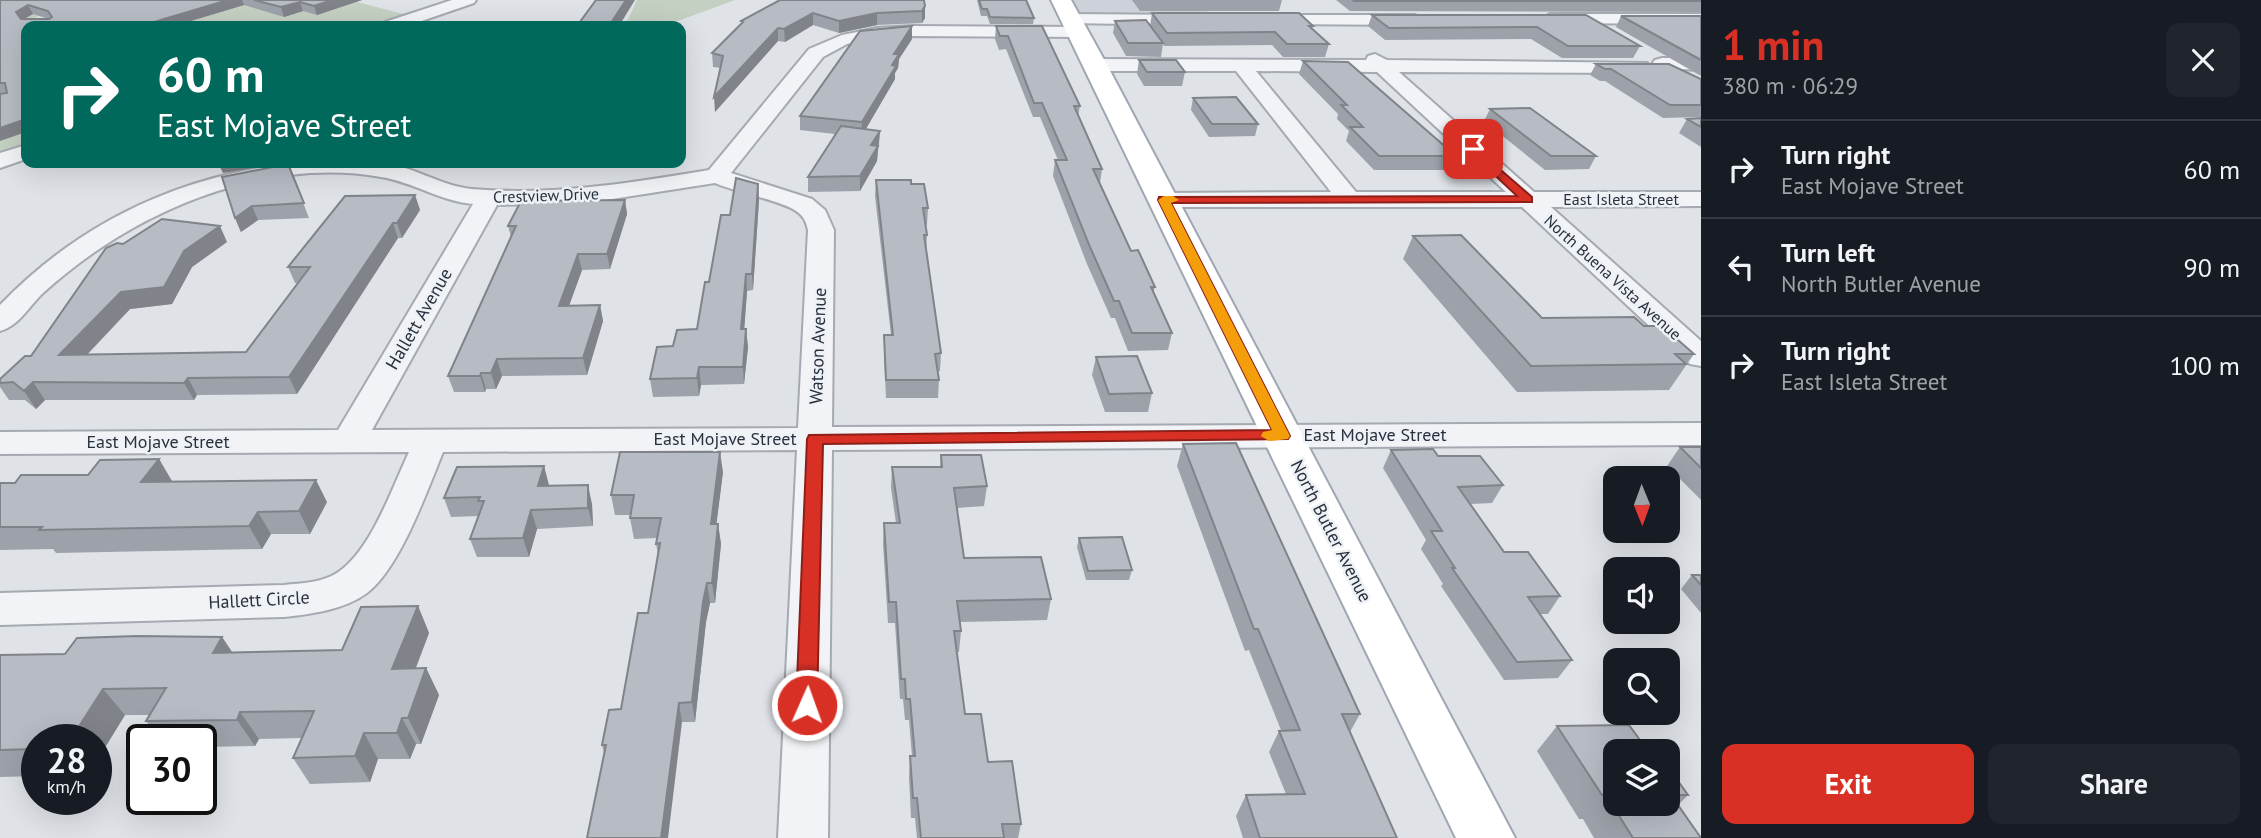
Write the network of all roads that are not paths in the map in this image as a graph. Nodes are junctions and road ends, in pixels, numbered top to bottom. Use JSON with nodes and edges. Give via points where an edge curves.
{"nodes":[{"id":1,"x":468,"y":0,"type":"edge"},
{"id":2,"x":1307,"y":0,"type":"edge"},
{"id":3,"x":1553,"y":0,"type":"edge"},
{"id":4,"x":1070,"y":17,"type":"edge"},
{"id":5,"x":1437,"y":19,"type":"edge"},
{"id":6,"x":1531,"y":19,"type":"edge"},
{"id":7,"x":1585,"y":19,"type":"junction"},
{"id":8,"x":1701,"y":19,"type":"edge"},
{"id":9,"x":1208,"y":20,"type":"edge"},
{"id":10,"x":1248,"y":20,"type":"edge"},
{"id":11,"x":1329,"y":20,"type":"junction"},
{"id":12,"x":406,"y":21,"type":"edge"},
{"id":13,"x":1618,"y":38,"type":"edge"},
{"id":14,"x":1640,"y":51,"type":"edge"},
{"id":15,"x":1701,"y":64,"type":"edge"},
{"id":16,"x":1096,"y":65,"type":"junction"},
{"id":17,"x":1241,"y":65,"type":"junction"},
{"id":18,"x":1381,"y":65,"type":"junction"},
{"id":19,"x":1664,"y":66,"type":"junction"},
{"id":20,"x":1690,"y":80,"type":"edge"},
{"id":21,"x":21,"y":154,"type":"edge"},
{"id":22,"x":0,"y":160,"type":"edge"},
{"id":23,"x":307,"y":168,"type":"edge"},
{"id":24,"x":359,"y":168,"type":"edge"},
{"id":25,"x":717,"y":176,"type":"junction"},
{"id":26,"x":489,"y":197,"type":"junction"},
{"id":27,"x":1528,"y":199,"type":"junction"},
{"id":28,"x":1164,"y":200,"type":"junction"},
{"id":29,"x":1349,"y":200,"type":"junction"},
{"id":30,"x":1701,"y":200,"type":"edge"},
{"id":31,"x":0,"y":322,"type":"edge"},
{"id":32,"x":1701,"y":357,"type":"edge"},
{"id":33,"x":1701,"y":434,"type":"edge"},
{"id":34,"x":1282,"y":436,"type":"junction"},
{"id":35,"x":815,"y":439,"type":"junction"},
{"id":36,"x":431,"y":441,"type":"junction"},
{"id":37,"x":348,"y":442,"type":"junction"},
{"id":38,"x":0,"y":443,"type":"edge"},
{"id":39,"x":0,"y":609,"type":"edge"},
{"id":40,"x":803,"y":838,"type":"edge"},
{"id":41,"x":1486,"y":838,"type":"edge"}],
"edges":[{"from":1,"to":12,"type":"street"},
{"from":2,"to":11,"type":"street","name":"North Buena Vista Avenue"},
{"from":3,"to":7,"type":"street"},
{"from":4,"to":9,"type":"street"},
{"from":4,"to":16,"type":"main road","name":"North Butler Avenue"},
{"from":4,"to":25,"type":"street","via":[[842,40],[816,53]]},
{"from":5,"to":11,"type":"street"},
{"from":6,"to":7,"type":"street"},
{"from":7,"to":8,"type":"street"},
{"from":7,"to":13,"type":"street"},
{"from":10,"to":11,"type":"street"},
{"from":11,"to":18,"type":"street","name":"North Buena Vista Avenue"},
{"from":14,"to":19,"type":"street"},
{"from":15,"to":19,"type":"street"},
{"from":16,"to":17,"type":"street"},
{"from":16,"to":28,"type":"main road","name":"North Butler Avenue"},
{"from":17,"to":18,"type":"street"},
{"from":17,"to":29,"type":"street"},
{"from":18,"to":19,"type":"street"},
{"from":18,"to":27,"type":"street","name":"North Buena Vista Avenue"},
{"from":19,"to":20,"type":"street"},
{"from":21,"to":22,"type":"street"},
{"from":23,"to":31,"type":"street","name":"Crestview Drive","via":[[273,170],[220,183],[155,209],[76,253],[39,280]]},
{"from":24,"to":26,"type":"street","name":"Crestview Drive","via":[[385,171],[447,192]]},
{"from":25,"to":26,"type":"street","name":"Crestview Drive","via":[[595,195]]},
{"from":25,"to":35,"type":"street","name":"Watson Avenue","via":[[803,204],[820,224]]},
{"from":26,"to":37,"type":"street","name":"Hallett Avenue"},
{"from":27,"to":29,"type":"street","name":"East Isleta Street"},
{"from":27,"to":30,"type":"street","name":"East Isleta Street"},
{"from":27,"to":32,"type":"street","name":"North Buena Vista Avenue"},
{"from":28,"to":29,"type":"street","name":"East Isleta Street"},
{"from":28,"to":34,"type":"main road","name":"North Butler Avenue"},
{"from":33,"to":34,"type":"street","name":"East Mojave Street"},
{"from":34,"to":35,"type":"street","name":"East Mojave Street"},
{"from":34,"to":41,"type":"main road","name":"North Butler Avenue"},
{"from":35,"to":36,"type":"street","name":"East Mojave Street"},
{"from":35,"to":40,"type":"street","name":"Watson Avenue"},
{"from":36,"to":37,"type":"street","name":"East Mojave Street"},
{"from":36,"to":39,"type":"street","name":"Hallett Circle","via":[[375,557],[354,582],[326,596]]},
{"from":37,"to":38,"type":"street","name":"East Mojave Street"}]}
